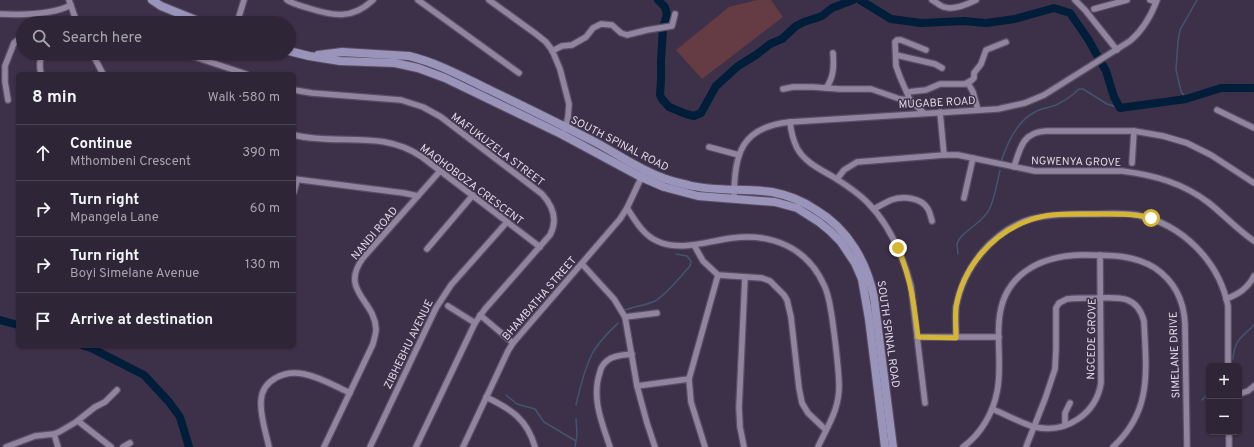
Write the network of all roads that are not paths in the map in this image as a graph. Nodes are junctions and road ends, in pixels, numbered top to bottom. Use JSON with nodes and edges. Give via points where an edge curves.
{"nodes":[{"id":1,"x":152,"y":0,"type":"edge"},
{"id":2,"x":244,"y":0,"type":"edge"},
{"id":3,"x":287,"y":0,"type":"edge"},
{"id":4,"x":373,"y":0,"type":"edge"},
{"id":5,"x":418,"y":0,"type":"edge"},
{"id":6,"x":932,"y":0,"type":"edge"},
{"id":7,"x":976,"y":0,"type":"edge"},
{"id":8,"x":1075,"y":0,"type":"edge"},
{"id":9,"x":1127,"y":0,"type":"edge"},
{"id":10,"x":1150,"y":0,"type":"edge"},
{"id":11,"x":492,"y":1,"type":"edge"},
{"id":12,"x":1157,"y":1,"type":"edge"},
{"id":13,"x":70,"y":2,"type":"edge"},
{"id":14,"x":1094,"y":9,"type":"dead end"},
{"id":15,"x":0,"y":14,"type":"edge"},
{"id":16,"x":37,"y":14,"type":"joint"},
{"id":17,"x":675,"y":14,"type":"dead end"},
{"id":18,"x":75,"y":16,"type":"edge"},
{"id":19,"x":186,"y":16,"type":"edge"},
{"id":20,"x":239,"y":16,"type":"edge"},
{"id":21,"x":16,"y":41,"type":"edge"},
{"id":22,"x":1006,"y":42,"type":"dead end"},
{"id":23,"x":926,"y":50,"type":"dead end"},
{"id":24,"x":1117,"y":50,"type":"junction"},
{"id":25,"x":552,"y":51,"type":"junction"},
{"id":26,"x":296,"y":53,"type":"edge"},
{"id":27,"x":833,"y":53,"type":"dead end"},
{"id":28,"x":896,"y":55,"type":"junction"},
{"id":29,"x":40,"y":60,"type":"edge"},
{"id":30,"x":95,"y":60,"type":"edge"},
{"id":31,"x":205,"y":60,"type":"edge"},
{"id":32,"x":942,"y":68,"type":"dead end"},
{"id":33,"x":40,"y":72,"type":"edge"},
{"id":34,"x":101,"y":72,"type":"edge"},
{"id":35,"x":240,"y":72,"type":"edge"},
{"id":36,"x":519,"y":73,"type":"dead end"},
{"id":37,"x":968,"y":83,"type":"junction"},
{"id":38,"x":826,"y":88,"type":"junction"},
{"id":39,"x":783,"y":89,"type":"dead end"},
{"id":40,"x":296,"y":90,"type":"edge"},
{"id":41,"x":907,"y":92,"type":"junction"},
{"id":42,"x":8,"y":100,"type":"dead end"},
{"id":43,"x":910,"y":100,"type":"junction"},
{"id":44,"x":978,"y":110,"type":"junction"},
{"id":45,"x":1217,"y":110,"type":"dead end"},
{"id":46,"x":940,"y":112,"type":"junction"},
{"id":47,"x":924,"y":113,"type":"junction"},
{"id":48,"x":790,"y":122,"type":"junction"},
{"id":49,"x":1254,"y":128,"type":"edge"},
{"id":50,"x":1134,"y":130,"type":"junction"},
{"id":51,"x":565,"y":131,"type":"junction"},
{"id":52,"x":296,"y":135,"type":"edge"},
{"id":53,"x":709,"y":147,"type":"dead end"},
{"id":54,"x":739,"y":155,"type":"junction"},
{"id":55,"x":944,"y":155,"type":"junction"},
{"id":56,"x":973,"y":158,"type":"junction"},
{"id":57,"x":1132,"y":163,"type":"dead end"},
{"id":58,"x":1014,"y":167,"type":"junction"},
{"id":59,"x":440,"y":170,"type":"junction"},
{"id":60,"x":643,"y":174,"type":"junction"},
{"id":61,"x":296,"y":179,"type":"edge"},
{"id":62,"x":837,"y":179,"type":"junction"},
{"id":63,"x":1254,"y":183,"type":"edge"},
{"id":64,"x":734,"y":194,"type":"junction"},
{"id":65,"x":418,"y":196,"type":"junction"},
{"id":66,"x":473,"y":196,"type":"junction"},
{"id":67,"x":964,"y":198,"type":"dead end"},
{"id":68,"x":627,"y":208,"type":"junction"},
{"id":69,"x":874,"y":209,"type":"junction"},
{"id":70,"x":932,"y":221,"type":"dead end"},
{"id":71,"x":506,"y":222,"type":"junction"},
{"id":72,"x":1254,"y":241,"type":"edge"},
{"id":73,"x":694,"y":245,"type":"junction"},
{"id":74,"x":540,"y":247,"type":"junction"},
{"id":75,"x":427,"y":249,"type":"dead end"},
{"id":76,"x":1100,"y":255,"type":"junction"},
{"id":77,"x":582,"y":264,"type":"junction"},
{"id":78,"x":718,"y":275,"type":"junction"},
{"id":79,"x":745,"y":276,"type":"junction"},
{"id":80,"x":1254,"y":276,"type":"edge"},
{"id":81,"x":1101,"y":298,"type":"junction"},
{"id":82,"x":1226,"y":299,"type":"junction"},
{"id":83,"x":448,"y":306,"type":"dead end"},
{"id":84,"x":658,"y":313,"type":"dead end"},
{"id":85,"x":480,"y":315,"type":"junction"},
{"id":86,"x":625,"y":317,"type":"junction"},
{"id":87,"x":475,"y":323,"type":"junction"},
{"id":88,"x":918,"y":337,"type":"junction"},
{"id":89,"x":998,"y":337,"type":"junction"},
{"id":90,"x":956,"y":338,"type":"junction"},
{"id":91,"x":512,"y":343,"type":"junction"},
{"id":92,"x":632,"y":354,"type":"junction"},
{"id":93,"x":1228,"y":363,"type":"edge"},
{"id":94,"x":689,"y":379,"type":"junction"},
{"id":95,"x":637,"y":386,"type":"junction"},
{"id":96,"x":1254,"y":386,"type":"edge"},
{"id":97,"x":117,"y":390,"type":"dead end"},
{"id":98,"x":350,"y":392,"type":"junction"},
{"id":99,"x":1242,"y":393,"type":"edge"},
{"id":100,"x":486,"y":397,"type":"junction"},
{"id":101,"x":925,"y":403,"type":"dead end"},
{"id":102,"x":1070,"y":403,"type":"dead end"},
{"id":103,"x":992,"y":409,"type":"junction"},
{"id":104,"x":78,"y":421,"type":"junction"},
{"id":105,"x":1065,"y":425,"type":"junction"},
{"id":106,"x":1034,"y":426,"type":"junction"},
{"id":107,"x":826,"y":430,"type":"junction"},
{"id":108,"x":54,"y":434,"type":"junction"},
{"id":109,"x":1229,"y":435,"type":"edge"},
{"id":110,"x":130,"y":443,"type":"dead end"},
{"id":111,"x":6,"y":447,"type":"edge"},
{"id":112,"x":58,"y":447,"type":"edge"},
{"id":113,"x":111,"y":447,"type":"edge"},
{"id":114,"x":123,"y":447,"type":"edge"},
{"id":115,"x":269,"y":447,"type":"edge"},
{"id":116,"x":324,"y":447,"type":"edge"},
{"id":117,"x":370,"y":447,"type":"edge"},
{"id":118,"x":416,"y":447,"type":"edge"},
{"id":119,"x":463,"y":447,"type":"edge"},
{"id":120,"x":535,"y":447,"type":"edge"},
{"id":121,"x":610,"y":447,"type":"edge"},
{"id":122,"x":656,"y":447,"type":"edge"},
{"id":123,"x":705,"y":447,"type":"edge"},
{"id":124,"x":744,"y":447,"type":"edge"},
{"id":125,"x":818,"y":447,"type":"edge"},
{"id":126,"x":885,"y":447,"type":"edge"},
{"id":127,"x":893,"y":447,"type":"edge"},
{"id":128,"x":963,"y":447,"type":"edge"},
{"id":129,"x":1026,"y":447,"type":"edge"},
{"id":130,"x":1113,"y":447,"type":"edge"},
{"id":131,"x":1187,"y":447,"type":"edge"},
{"id":132,"x":1229,"y":447,"type":"edge"}],
"edges":[{"from":1,"to":19,"type":"street"},
{"from":2,"to":20,"type":"street"},
{"from":3,"to":4,"type":"street","via":[[320,12],[341,15],[360,9]]},
{"from":5,"to":36,"type":"street"},
{"from":6,"to":7,"type":"street","via":[[949,8]]},
{"from":8,"to":24,"type":"street"},
{"from":9,"to":14,"type":"street"},
{"from":10,"to":12,"type":"street"},
{"from":11,"to":25,"type":"street","via":[[546,42]]},
{"from":12,"to":24,"type":"street","name":"MUGABE ROAD","via":[[1141,31]]},
{"from":13,"to":16,"type":"street","via":[[58,10]]},
{"from":13,"to":18,"type":"street"},
{"from":15,"to":16,"type":"street"},
{"from":17,"to":25,"type":"street","via":[[672,26],[631,35],[619,32],[612,25],[601,24],[572,45]]},
{"from":21,"to":42,"type":"street","via":[[5,66]]},
{"from":22,"to":37,"type":"street","via":[[986,50],[973,79]]},
{"from":23,"to":28,"type":"street","via":[[898,39],[895,42]]},
{"from":24,"to":44,"type":"street","name":"MUGABE ROAD","via":[[1050,92],[1014,106]]},
{"from":25,"to":51,"type":"street","via":[[560,69],[569,104]]},
{"from":26,"to":51,"type":"street","name":"SOUTH SPINAL ROAD","via":[[309,56],[342,52],[419,58]]},
{"from":27,"to":38,"type":"street","via":[[834,69]]},
{"from":28,"to":32,"type":"street"},
{"from":28,"to":41,"type":"street","via":[[897,68]]},
{"from":29,"to":33,"type":"street"},
{"from":30,"to":34,"type":"street"},
{"from":31,"to":35,"type":"street"},
{"from":37,"to":41,"type":"street","via":[[940,84],[926,90]]},
{"from":37,"to":44,"type":"street"},
{"from":38,"to":39,"type":"street","via":[[797,86]]},
{"from":38,"to":43,"type":"street","via":[[871,90]]},
{"from":40,"to":74,"type":"street","name":"MAFUKUZELA STREET","via":[[312,94],[402,100],[432,111],[546,199],[553,213],[554,225]]},
{"from":41,"to":43,"type":"street"},
{"from":43,"to":47,"type":"street"},
{"from":44,"to":46,"type":"street","name":"MUGABE ROAD"},
{"from":45,"to":49,"type":"street"},
{"from":46,"to":47,"type":"street","name":"MUGABE ROAD"},
{"from":46,"to":55,"type":"street"},
{"from":47,"to":48,"type":"street","name":"MUGABE ROAD"},
{"from":48,"to":54,"type":"street","name":"MUGABE ROAD","via":[[770,125],[758,131],[746,141]]},
{"from":48,"to":62,"type":"street","via":[[793,137],[801,154]]},
{"from":50,"to":57,"type":"street"},
{"from":50,"to":58,"type":"street","via":[[1035,133],[1024,141]]},
{"from":50,"to":63,"type":"street","via":[[1192,146],[1211,155]]},
{"from":51,"to":60,"type":"street","name":"SOUTH SPINAL ROAD"},
{"from":52,"to":59,"type":"street","name":"MAQHOBOZA CRESCENT","via":[[394,143],[413,151]]},
{"from":53,"to":54,"type":"street"},
{"from":54,"to":64,"type":"street","name":"MUGABE ROAD"},
{"from":55,"to":56,"type":"street","name":"NGWENYA GROVE"},
{"from":55,"to":62,"type":"street","name":"NGWENYA GROVE","via":[[857,162],[844,170]]},
{"from":56,"to":58,"type":"street","name":"NGWENYA GROVE"},
{"from":56,"to":67,"type":"street"},
{"from":58,"to":72,"type":"street","name":"NGWENYA GROVE","via":[[1044,171],[1122,171],[1170,181],[1208,202]]},
{"from":59,"to":65,"type":"street","name":"NANDI ROAD"},
{"from":59,"to":66,"type":"street","name":"MAQHOBOZA CRESCENT"},
{"from":60,"to":64,"type":"street","name":"SOUTH SPINAL ROAD"},
{"from":60,"to":68,"type":"street","name":"BHAMBATHA STREET"},
{"from":61,"to":65,"type":"street"},
{"from":62,"to":69,"type":"street"},
{"from":64,"to":126,"type":"street","name":"SOUTH SPINAL ROAD","via":[[797,208],[830,231],[850,254],[862,279],[866,301]]},
{"from":64,"to":127,"type":"street","name":"SOUTH SPINAL ROAD","via":[[759,191],[783,195],[816,209],[834,223],[858,253],[871,281]]},
{"from":65,"to":98,"type":"street","name":"NANDI ROAD","via":[[363,258],[355,274],[355,283],[374,317],[376,330],[373,344]]},
{"from":66,"to":71,"type":"street","name":"MAQHOBOZA CRESCENT"},
{"from":66,"to":75,"type":"street"},
{"from":68,"to":73,"type":"street","via":[[648,236],[657,242],[677,246]]},
{"from":68,"to":77,"type":"street","name":"BHAMBATHA STREET"},
{"from":69,"to":70,"type":"street","via":[[896,199],[913,199],[925,206]]},
{"from":69,"to":88,"type":"street","via":[[893,239],[906,270],[912,292]]},
{"from":71,"to":74,"type":"street","name":"MAQHOBOZA CRESCENT"},
{"from":71,"to":117,"type":"street","name":"ZIBHEBHU AVENUE","via":[[451,285],[436,308]]},
{"from":73,"to":78,"type":"street","via":[[703,261]]},
{"from":73,"to":107,"type":"street","via":[[736,238],[764,238],[798,251],[815,269],[829,299],[840,390],[836,408]]},
{"from":74,"to":85,"type":"street","name":"MAFUKUZELA STREET"},
{"from":76,"to":81,"type":"street","name":"NGCEDE GROVE"},
{"from":76,"to":89,"type":"street","name":"SIMELANE DRIVE","via":[[1052,258],[1021,274],[1003,301],[998,322]]},
{"from":76,"to":131,"type":"street","name":"SIMELANE DRIVE","via":[[1128,257],[1147,263],[1170,281],[1180,297],[1186,324]]},
{"from":77,"to":86,"type":"street","via":[[614,299]]},
{"from":77,"to":91,"type":"street","name":"BHAMBATHA STREET"},
{"from":78,"to":79,"type":"street"},
{"from":78,"to":94,"type":"street"},
{"from":79,"to":107,"type":"street","via":[[762,278],[770,282],[787,300],[802,403],[808,413]]},
{"from":79,"to":124,"type":"street","via":[[739,407]]},
{"from":80,"to":82,"type":"street","via":[[1242,291]]},
{"from":81,"to":105,"type":"street","name":"NGCEDE GROVE","via":[[1100,390],[1088,411]]},
{"from":81,"to":106,"type":"street","via":[[1067,299],[1057,305],[1055,369]]},
{"from":81,"to":130,"type":"street","via":[[1116,297],[1129,300],[1138,307],[1144,321],[1144,396],[1137,416]]},
{"from":82,"to":90,"type":"street","via":[[1219,279],[1201,251],[1166,224],[1144,217],[1121,214],[1060,214],[1030,220],[1004,233],[976,259],[958,297]]},
{"from":82,"to":93,"type":"street"},
{"from":83,"to":87,"type":"street"},
{"from":84,"to":86,"type":"street"},
{"from":85,"to":87,"type":"street","name":"MAFUKUZELA STREET"},
{"from":85,"to":91,"type":"street"},
{"from":86,"to":92,"type":"street"},
{"from":87,"to":118,"type":"street","name":"MAFUKUZELA STREET"},
{"from":88,"to":90,"type":"street"},
{"from":88,"to":101,"type":"street"},
{"from":89,"to":90,"type":"street"},
{"from":89,"to":103,"type":"street","name":"SIMELANE DRIVE","via":[[998,386]]},
{"from":91,"to":100,"type":"street","name":"BHAMBATHA STREET"},
{"from":92,"to":95,"type":"street"},
{"from":92,"to":121,"type":"street","via":[[607,360],[598,378],[596,396]]},
{"from":94,"to":95,"type":"street"},
{"from":94,"to":123,"type":"street","via":[[691,402]]},
{"from":95,"to":122,"type":"street"},
{"from":96,"to":99,"type":"street"},
{"from":97,"to":104,"type":"street","via":[[108,400]]},
{"from":98,"to":115,"type":"street","via":[[304,373],[284,374],[273,379],[266,386],[261,402]]},
{"from":98,"to":116,"type":"street","name":"NANDI ROAD"},
{"from":100,"to":119,"type":"street","name":"BHAMBATHA STREET"},
{"from":100,"to":120,"type":"street","via":[[518,416],[530,433]]},
{"from":102,"to":105,"type":"street","via":[[1065,413]]},
{"from":103,"to":106,"type":"street","name":"NGCEDE GROVE"},
{"from":103,"to":128,"type":"street","name":"SIMELANE DRIVE","via":[[979,432]]},
{"from":104,"to":108,"type":"street"},
{"from":104,"to":113,"type":"street"},
{"from":105,"to":106,"type":"street","name":"NGCEDE GROVE","via":[[1054,428]]},
{"from":106,"to":129,"type":"street"},
{"from":107,"to":125,"type":"street"},
{"from":108,"to":111,"type":"street","via":[[35,436]]},
{"from":108,"to":112,"type":"street"},
{"from":109,"to":132,"type":"street"},
{"from":110,"to":114,"type":"street"}]}
